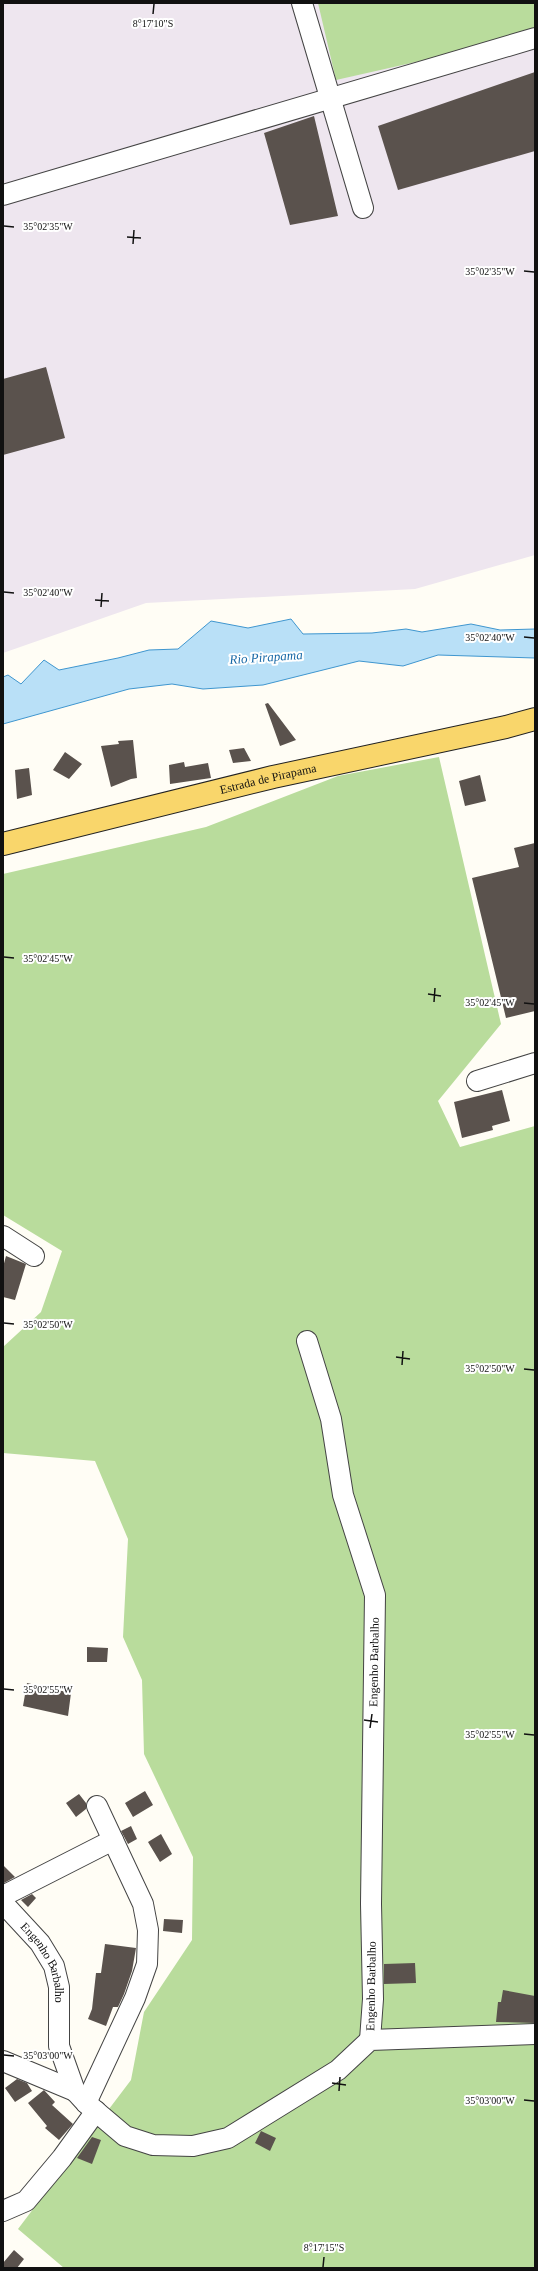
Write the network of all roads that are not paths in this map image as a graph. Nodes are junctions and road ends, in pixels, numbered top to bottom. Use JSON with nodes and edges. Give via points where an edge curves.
{"nodes":[{"id":1,"x":302,"y":3,"type":"edge"},
{"id":2,"x":535,"y":38,"type":"edge"},
{"id":3,"x":330,"y":99,"type":"junction"},
{"id":4,"x":3,"y":195,"type":"edge"},
{"id":5,"x":363,"y":208,"type":"dead end"},
{"id":6,"x":535,"y":719,"type":"edge"},
{"id":7,"x":3,"y":844,"type":"edge"},
{"id":8,"x":535,"y":1063,"type":"edge"},
{"id":9,"x":477,"y":1081,"type":"dead end"},
{"id":10,"x":3,"y":1236,"type":"edge"},
{"id":11,"x":34,"y":1256,"type":"dead end"},
{"id":12,"x":307,"y":1341,"type":"dead end"},
{"id":13,"x":97,"y":1806,"type":"dead end"},
{"id":14,"x":113,"y":1840,"type":"junction"},
{"id":15,"x":3,"y":1896,"type":"edge"},
{"id":16,"x":3,"y":1903,"type":"edge"},
{"id":17,"x":535,"y":2034,"type":"edge"},
{"id":18,"x":370,"y":2040,"type":"junction"},
{"id":19,"x":3,"y":2061,"type":"edge"},
{"id":20,"x":85,"y":2102,"type":"junction"},
{"id":21,"x":3,"y":2211,"type":"edge"}],
"edges":[{"from":1,"to":3,"type":"street"},
{"from":2,"to":3,"type":"street"},
{"from":3,"to":4,"type":"street"},
{"from":3,"to":5,"type":"street"},
{"from":6,"to":7,"type":"main road","name":"Estrada de Pirapama","via":[[273,777]]},
{"from":8,"to":9,"type":"street"},
{"from":10,"to":11,"type":"street"},
{"from":12,"to":18,"type":"street","name":"Engenho Barbalho","via":[[331,1419],[343,1495],[374,1596],[371,1904],[373,1998]]},
{"from":13,"to":14,"type":"street"},
{"from":14,"to":15,"type":"street"},
{"from":14,"to":20,"type":"street","via":[[143,1904],[148,1930],[147,1964],[135,1998]]},
{"from":16,"to":20,"type":"street","name":"Engenho Barbalho","via":[[40,1943],[54,1966],[59,1987],[59,2046]]},
{"from":17,"to":18,"type":"street","name":"Engenho Barbalho"},
{"from":18,"to":20,"type":"street","name":"Engenho Barbalho","via":[[338,2070],[228,2138],[193,2146],[153,2145],[125,2136]]},
{"from":19,"to":20,"type":"street"},
{"from":20,"to":21,"type":"street","via":[[62,2158],[26,2200]]}]}
